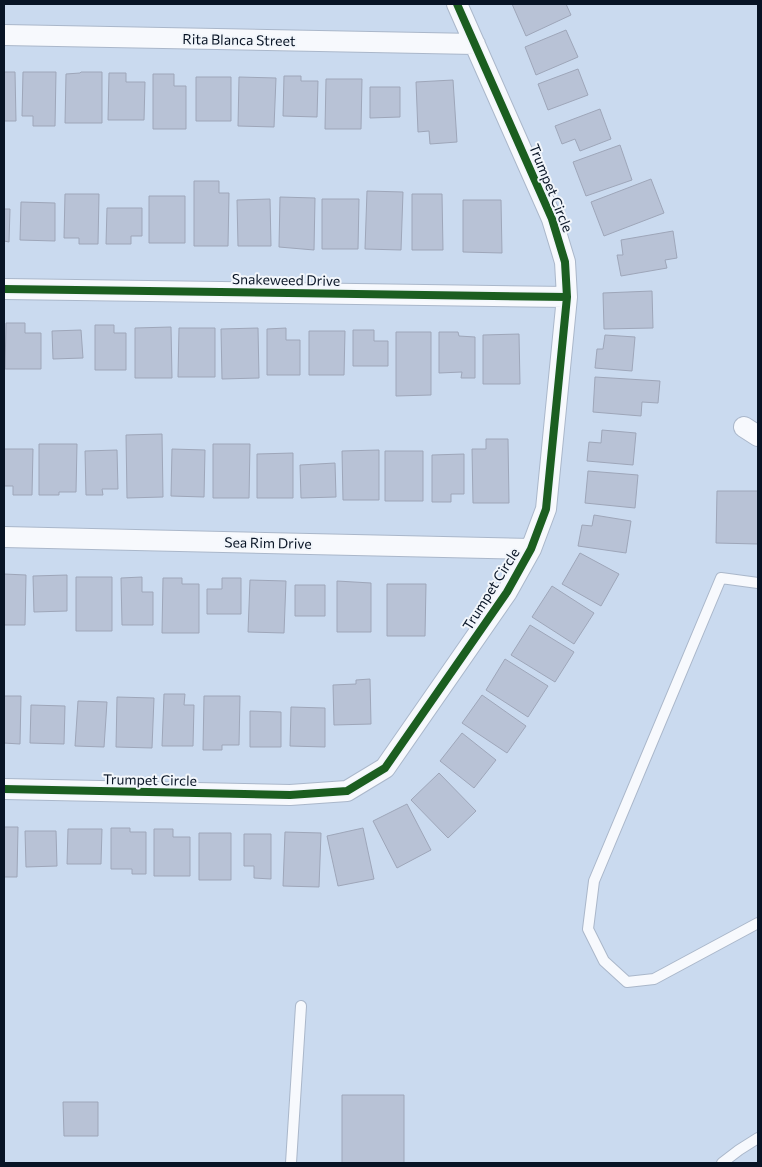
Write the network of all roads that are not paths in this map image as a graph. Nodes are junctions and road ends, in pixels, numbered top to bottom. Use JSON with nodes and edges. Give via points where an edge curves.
{"nodes":[{"id":1,"x":457,"y":4,"type":"edge"},
{"id":2,"x":4,"y":35,"type":"edge"},
{"id":3,"x":475,"y":44,"type":"junction"},
{"id":4,"x":4,"y":289,"type":"edge"},
{"id":5,"x":567,"y":296,"type":"junction"},
{"id":6,"x":4,"y":537,"type":"edge"},
{"id":7,"x":532,"y":549,"type":"junction"},
{"id":8,"x":758,"y":583,"type":"edge"},
{"id":9,"x":4,"y":789,"type":"edge"},
{"id":10,"x":758,"y":922,"type":"edge"},
{"id":11,"x":301,"y":1006,"type":"dead end"},
{"id":12,"x":758,"y":1138,"type":"edge"},
{"id":13,"x":291,"y":1163,"type":"edge"},
{"id":14,"x":722,"y":1163,"type":"edge"}],
"edges":[{"from":1,"to":3,"type":"street","name":"Trumpet Circle"},
{"from":2,"to":3,"type":"street","name":"Rita Blanca Street"},
{"from":3,"to":5,"type":"street","name":"Trumpet Circle","via":[[552,219],[565,262]]},
{"from":4,"to":5,"type":"street","name":"Snakeweed Drive"},
{"from":5,"to":7,"type":"street","name":"Trumpet Circle","via":[[546,509]]},
{"from":6,"to":7,"type":"street","name":"Sea Rim Drive"},
{"from":7,"to":9,"type":"street","name":"Trumpet Circle","via":[[507,592],[385,768],[347,791],[290,795]]},
{"from":8,"to":10,"type":"lane","via":[[721,578],[594,881],[588,929],[604,962],[626,982],[654,979]]},
{"from":11,"to":13,"type":"lane"},
{"from":12,"to":14,"type":"lane"}]}
